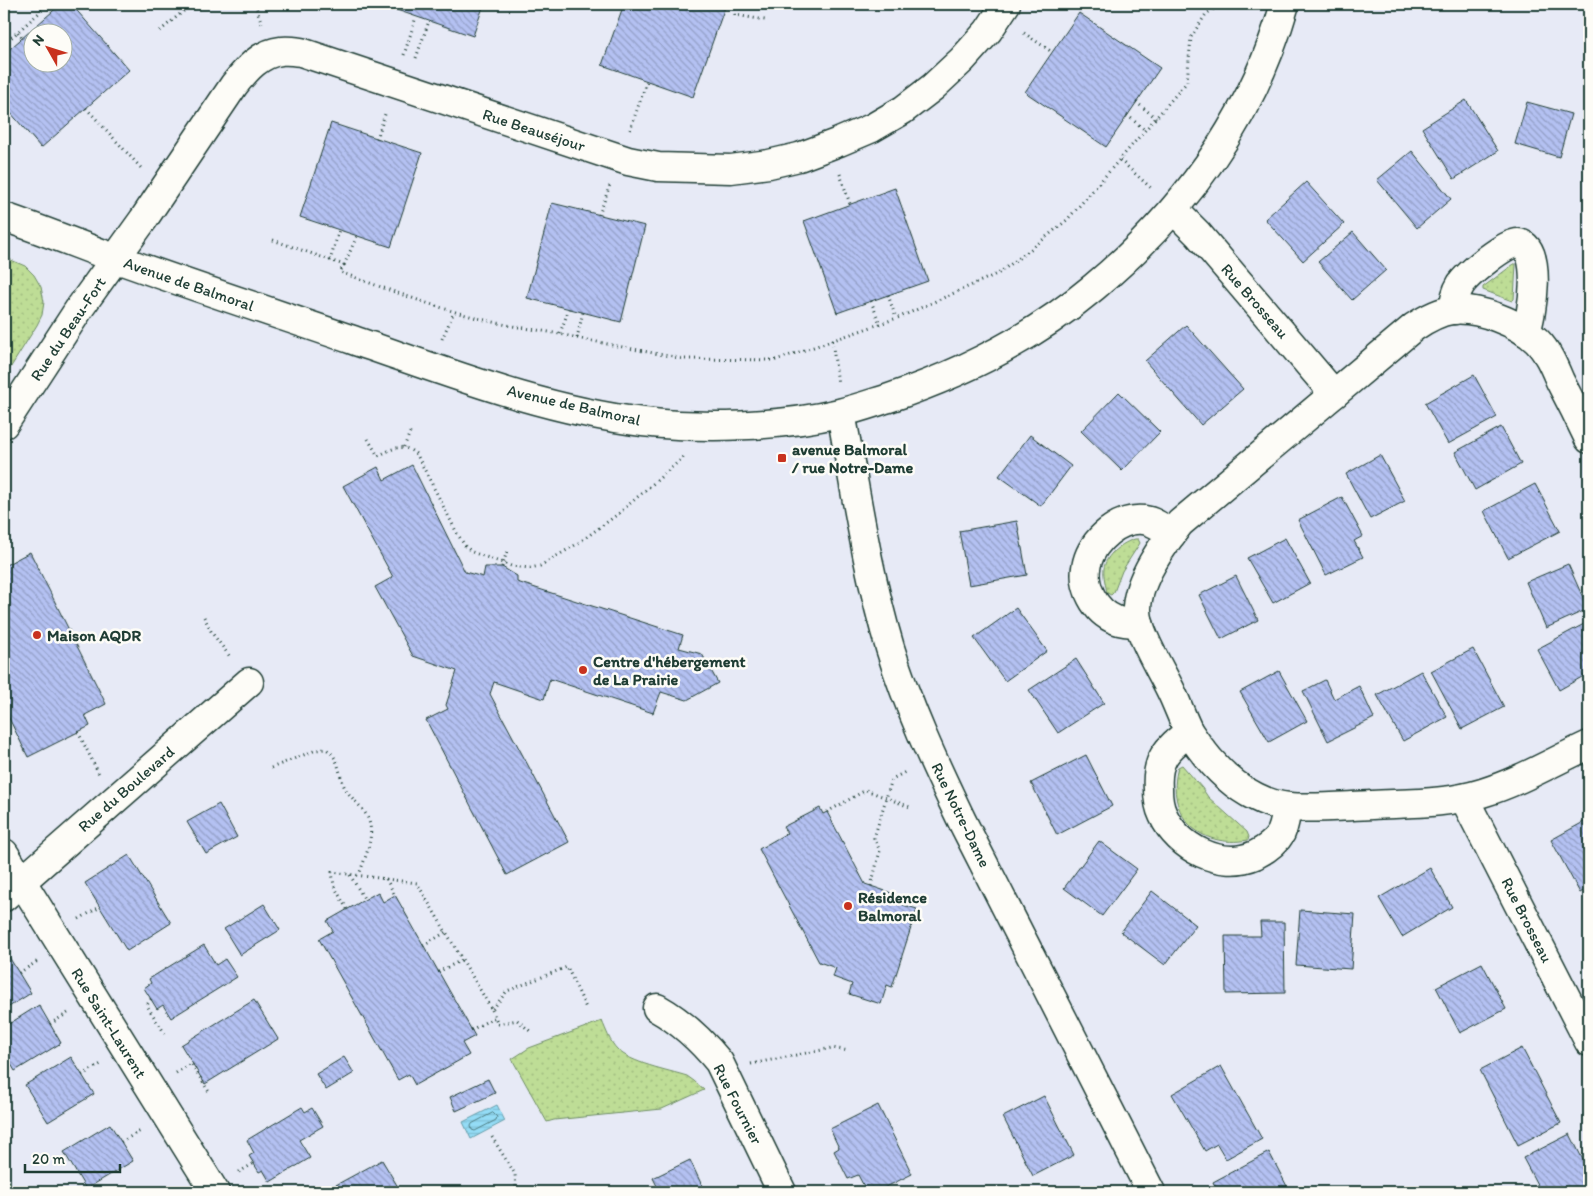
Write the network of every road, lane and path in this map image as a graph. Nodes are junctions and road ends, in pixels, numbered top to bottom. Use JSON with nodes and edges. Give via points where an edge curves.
{"nodes":[{"id":1,"x":49,"y":4,"type":"edge"},
{"id":2,"x":192,"y":4,"type":"edge"},
{"id":3,"x":734,"y":4,"type":"edge"},
{"id":4,"x":886,"y":4,"type":"edge"},
{"id":5,"x":1006,"y":4,"type":"edge"},
{"id":6,"x":1221,"y":4,"type":"edge"},
{"id":7,"x":1285,"y":4,"type":"edge"},
{"id":8,"x":890,"y":7,"type":"dead end"},
{"id":9,"x":416,"y":17,"type":"dead end"},
{"id":10,"x":765,"y":20,"type":"dead end"},
{"id":11,"x":429,"y":21,"type":"dead end"},
{"id":12,"x":160,"y":31,"type":"dead end"},
{"id":13,"x":18,"y":32,"type":"junction"},
{"id":14,"x":22,"y":38,"type":"dead end"},
{"id":15,"x":4,"y":44,"type":"edge"},
{"id":16,"x":400,"y":85,"type":"junction"},
{"id":17,"x":1136,"y":102,"type":"dead end"},
{"id":18,"x":86,"y":108,"type":"dead end"},
{"id":19,"x":1128,"y":115,"type":"dead end"},
{"id":20,"x":1156,"y":118,"type":"junction"},
{"id":21,"x":1146,"y":130,"type":"junction"},
{"id":22,"x":1120,"y":160,"type":"junction"},
{"id":23,"x":162,"y":191,"type":"junction"},
{"id":24,"x":1174,"y":210,"type":"junction"},
{"id":25,"x":4,"y":217,"type":"edge"},
{"id":26,"x":339,"y":230,"type":"dead end"},
{"id":27,"x":357,"y":236,"type":"dead end"},
{"id":28,"x":273,"y":240,"type":"dead end"},
{"id":29,"x":116,"y":258,"type":"junction"},
{"id":30,"x":330,"y":261,"type":"junction"},
{"id":31,"x":344,"y":265,"type":"junction"},
{"id":32,"x":888,"y":295,"type":"dead end"},
{"id":33,"x":871,"y":301,"type":"dead end"},
{"id":34,"x":569,"y":309,"type":"dead end"},
{"id":35,"x":1454,"y":310,"type":"junction"},
{"id":36,"x":583,"y":312,"type":"dead end"},
{"id":37,"x":896,"y":318,"type":"junction"},
{"id":38,"x":880,"y":324,"type":"junction"},
{"id":39,"x":1526,"y":332,"type":"junction"},
{"id":40,"x":560,"y":333,"type":"junction"},
{"id":41,"x":577,"y":338,"type":"junction"},
{"id":42,"x":832,"y":340,"type":"junction"},
{"id":43,"x":1334,"y":394,"type":"junction"},
{"id":44,"x":839,"y":400,"type":"junction"},
{"id":45,"x":4,"y":424,"type":"edge"},
{"id":46,"x":411,"y":430,"type":"dead end"},
{"id":47,"x":368,"y":439,"type":"dead end"},
{"id":48,"x":1589,"y":439,"type":"edge"},
{"id":49,"x":404,"y":448,"type":"junction"},
{"id":50,"x":688,"y":453,"type":"dead end"},
{"id":51,"x":1172,"y":534,"type":"junction"},
{"id":52,"x":508,"y":548,"type":"dead end"},
{"id":53,"x":502,"y":565,"type":"junction"},
{"id":54,"x":204,"y":617,"type":"dead end"},
{"id":55,"x":1139,"y":623,"type":"junction"},
{"id":56,"x":249,"y":682,"type":"joint"},
{"id":57,"x":78,"y":732,"type":"dead end"},
{"id":58,"x":1188,"y":732,"type":"junction"},
{"id":59,"x":1589,"y":745,"type":"edge"},
{"id":60,"x":271,"y":768,"type":"dead end"},
{"id":61,"x":908,"y":770,"type":"dead end"},
{"id":62,"x":100,"y":774,"type":"dead end"},
{"id":63,"x":886,"y":797,"type":"junction"},
{"id":64,"x":1464,"y":798,"type":"junction"},
{"id":65,"x":910,"y":807,"type":"dead end"},
{"id":66,"x":1286,"y":807,"type":"junction"},
{"id":67,"x":826,"y":812,"type":"dead end"},
{"id":68,"x":4,"y":853,"type":"edge"},
{"id":69,"x":350,"y":874,"type":"junction"},
{"id":70,"x":359,"y":875,"type":"junction"},
{"id":71,"x":386,"y":879,"type":"junction"},
{"id":72,"x":870,"y":886,"type":"dead end"},
{"id":73,"x":12,"y":889,"type":"edge"},
{"id":74,"x":395,"y":895,"type":"dead end"},
{"id":75,"x":365,"y":900,"type":"dead end"},
{"id":76,"x":100,"y":907,"type":"dead end"},
{"id":77,"x":348,"y":910,"type":"dead end"},
{"id":78,"x":78,"y":920,"type":"dead end"},
{"id":79,"x":446,"y":932,"type":"junction"},
{"id":80,"x":423,"y":946,"type":"dead end"},
{"id":81,"x":44,"y":956,"type":"dead end"},
{"id":82,"x":462,"y":960,"type":"junction"},
{"id":83,"x":19,"y":972,"type":"dead end"},
{"id":84,"x":438,"y":972,"type":"dead end"},
{"id":85,"x":151,"y":999,"type":"dead end"},
{"id":86,"x":586,"y":1008,"type":"dead end"},
{"id":87,"x":657,"y":1008,"type":"dead end"},
{"id":88,"x":492,"y":1010,"type":"junction"},
{"id":89,"x":70,"y":1011,"type":"dead end"},
{"id":90,"x":495,"y":1017,"type":"junction"},
{"id":91,"x":50,"y":1024,"type":"dead end"},
{"id":92,"x":471,"y":1030,"type":"dead end"},
{"id":93,"x":530,"y":1031,"type":"dead end"},
{"id":94,"x":166,"y":1034,"type":"dead end"},
{"id":95,"x":1589,"y":1042,"type":"edge"},
{"id":96,"x":849,"y":1051,"type":"dead end"},
{"id":97,"x":103,"y":1063,"type":"dead end"},
{"id":98,"x":82,"y":1075,"type":"dead end"},
{"id":99,"x":172,"y":1076,"type":"dead end"},
{"id":100,"x":726,"y":1076,"type":"junction"},
{"id":101,"x":209,"y":1092,"type":"dead end"},
{"id":102,"x":144,"y":1129,"type":"dead end"},
{"id":103,"x":492,"y":1138,"type":"dead end"},
{"id":104,"x":121,"y":1142,"type":"dead end"},
{"id":105,"x":215,"y":1192,"type":"edge"},
{"id":106,"x":516,"y":1192,"type":"edge"},
{"id":107,"x":782,"y":1192,"type":"edge"},
{"id":108,"x":1151,"y":1192,"type":"edge"}],
"edges":[{"from":1,"to":13,"type":"path"},
{"from":2,"to":12,"type":"path"},
{"from":3,"to":10,"type":"path","via":[[735,15]]},
{"from":4,"to":8,"type":"path"},
{"from":5,"to":16,"type":"street","name":"Rue Beauséjour","via":[[988,31],[962,60],[903,110],[830,146],[769,164],[731,169],[658,168]]},
{"from":6,"to":20,"type":"path","via":[[1206,14],[1191,37],[1188,82]]},
{"from":7,"to":24,"type":"street","name":"Avenue de Balmoral","via":[[1260,75],[1244,107],[1209,166]]},
{"from":9,"to":16,"type":"path"},
{"from":11,"to":16,"type":"path"},
{"from":13,"to":14,"type":"path"},
{"from":13,"to":15,"type":"path"},
{"from":16,"to":23,"type":"street","name":"Rue Beauséjour","via":[[301,52],[280,51],[266,55],[245,70]]},
{"from":17,"to":20,"type":"path"},
{"from":18,"to":23,"type":"path"},
{"from":19,"to":21,"type":"path"},
{"from":20,"to":21,"type":"path"},
{"from":21,"to":22,"type":"path"},
{"from":22,"to":24,"type":"path"},
{"from":22,"to":37,"type":"path","via":[[1067,220],[999,273]]},
{"from":23,"to":29,"type":"street","name":"Rue Beauséjour"},
{"from":24,"to":43,"type":"street","name":"Rue Brosseau"},
{"from":24,"to":44,"type":"street","name":"Avenue de Balmoral","via":[[1130,256],[1080,298],[1013,344],[946,378],[914,390]]},
{"from":25,"to":29,"type":"street","name":"Avenue de Balmoral"},
{"from":26,"to":30,"type":"path"},
{"from":27,"to":31,"type":"path"},
{"from":28,"to":30,"type":"path"},
{"from":29,"to":44,"type":"street","name":"Avenue de Balmoral","via":[[536,400],[642,422],[696,425],[769,423],[819,417]]},
{"from":29,"to":45,"type":"street","name":"Rue du Beau-Fort"},
{"from":30,"to":31,"type":"path"},
{"from":31,"to":40,"type":"path","via":[[340,272],[454,312]]},
{"from":32,"to":37,"type":"path"},
{"from":33,"to":38,"type":"path"},
{"from":34,"to":40,"type":"path"},
{"from":35,"to":39,"type":"street","via":[[1488,314]]},
{"from":35,"to":39,"type":"street","via":[[1461,284],[1504,247],[1520,243],[1531,255],[1533,273],[1534,296]]},
{"from":35,"to":43,"type":"street","via":[[1426,319]]},
{"from":36,"to":41,"type":"path"},
{"from":37,"to":38,"type":"path"},
{"from":38,"to":42,"type":"path"},
{"from":39,"to":48,"type":"street","via":[[1550,359]]},
{"from":40,"to":41,"type":"path"},
{"from":41,"to":42,"type":"path","via":[[684,359],[776,360]]},
{"from":42,"to":44,"type":"path"},
{"from":43,"to":51,"type":"street","via":[[1189,515]]},
{"from":44,"to":108,"type":"street","name":"Rue Notre-Dame","via":[[868,562],[890,649],[905,690],[962,821]]},
{"from":46,"to":49,"type":"path"},
{"from":47,"to":49,"type":"path","via":[[378,456]]},
{"from":49,"to":53,"type":"path","via":[[417,455],[465,546]]},
{"from":50,"to":53,"type":"path","via":[[618,514],[577,544],[540,566]]},
{"from":51,"to":55,"type":"street","via":[[1155,558],[1139,594]]},
{"from":51,"to":55,"type":"street","via":[[1151,521],[1133,520],[1108,532],[1091,552],[1085,575],[1093,601],[1106,615],[1116,620]]},
{"from":52,"to":53,"type":"path"},
{"from":54,"to":56,"type":"path","via":[[212,633]]},
{"from":55,"to":58,"type":"street"},
{"from":56,"to":73,"type":"street","name":"Rue du Boulevard"},
{"from":57,"to":62,"type":"path"},
{"from":58,"to":66,"type":"street","via":[[1212,763],[1233,783],[1257,798]]},
{"from":58,"to":66,"type":"street","via":[[1164,755],[1157,781],[1163,815],[1184,842],[1196,851],[1222,859],[1250,857],[1263,851],[1280,835]]},
{"from":59,"to":64,"type":"street","via":[[1506,784]]},
{"from":60,"to":70,"type":"path","via":[[316,750],[326,749],[333,753],[345,788],[370,820],[372,834]]},
{"from":61,"to":63,"type":"path","via":[[892,778]]},
{"from":63,"to":65,"type":"path"},
{"from":63,"to":67,"type":"path","via":[[866,790]]},
{"from":63,"to":72,"type":"path","via":[[874,838],[880,851]]},
{"from":64,"to":66,"type":"street"},
{"from":64,"to":95,"type":"street","name":"Rue Brosseau"},
{"from":68,"to":73,"type":"street","name":"Rue Saint-Laurent"},
{"from":69,"to":70,"type":"path"},
{"from":69,"to":75,"type":"path"},
{"from":69,"to":77,"type":"path","via":[[332,872],[334,886]]},
{"from":70,"to":71,"type":"path"},
{"from":71,"to":74,"type":"path"},
{"from":71,"to":79,"type":"path","via":[[417,883]]},
{"from":73,"to":105,"type":"street","name":"Rue Saint-Laurent"},
{"from":76,"to":78,"type":"path"},
{"from":79,"to":80,"type":"path"},
{"from":79,"to":82,"type":"path"},
{"from":81,"to":83,"type":"path"},
{"from":82,"to":84,"type":"path"},
{"from":82,"to":88,"type":"path"},
{"from":85,"to":94,"type":"path","via":[[148,1009]]},
{"from":86,"to":88,"type":"path","via":[[567,967],[507,991]]},
{"from":87,"to":100,"type":"street","name":"Rue Fournier","via":[[690,1031],[708,1049]]},
{"from":88,"to":90,"type":"path"},
{"from":89,"to":91,"type":"path"},
{"from":90,"to":92,"type":"path"},
{"from":90,"to":93,"type":"path","via":[[498,1024],[517,1020]]},
{"from":96,"to":100,"type":"path","via":[[832,1048],[751,1064]]},
{"from":97,"to":98,"type":"path"},
{"from":99,"to":101,"type":"path","via":[[191,1063]]},
{"from":100,"to":107,"type":"street","name":"Rue Fournier"},
{"from":102,"to":104,"type":"path"},
{"from":103,"to":106,"type":"path","via":[[515,1174]]}]}
